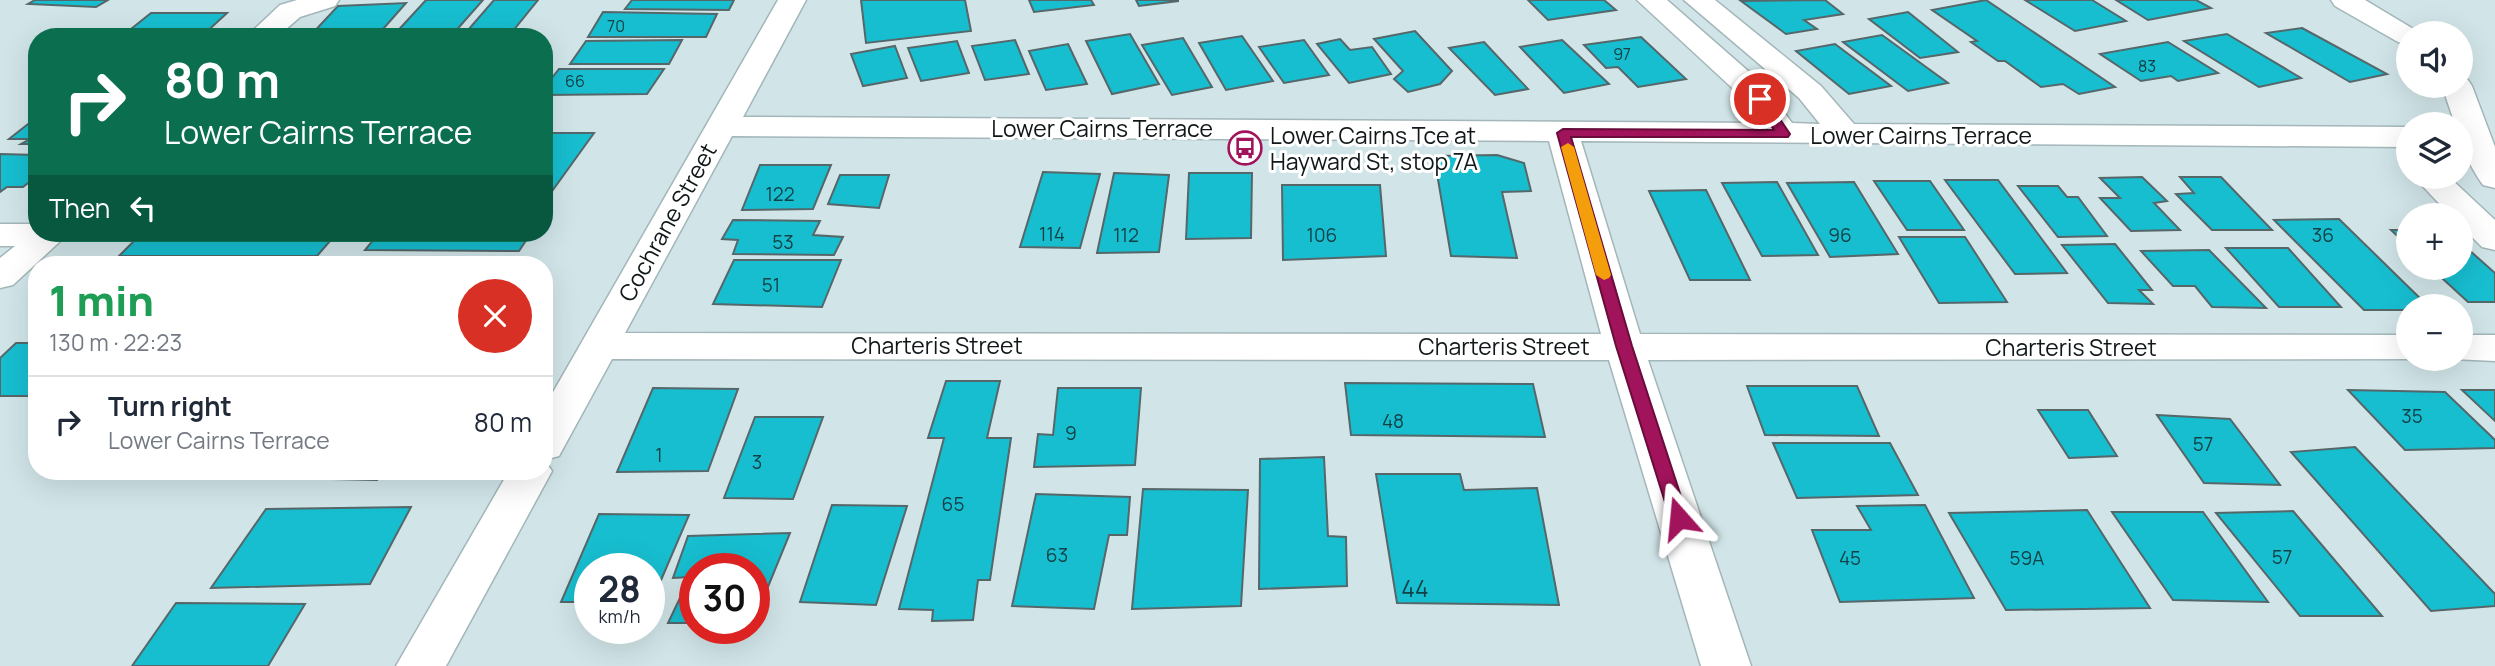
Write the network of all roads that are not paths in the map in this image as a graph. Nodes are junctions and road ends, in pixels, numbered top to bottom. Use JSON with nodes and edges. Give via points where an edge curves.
{"nodes":[{"id":1,"x":792,"y":0,"type":"edge"},
{"id":2,"x":1651,"y":0,"type":"edge"},
{"id":3,"x":1698,"y":0,"type":"edge"},
{"id":4,"x":2345,"y":0,"type":"edge"},
{"id":5,"x":315,"y":2,"type":"edge"},
{"id":6,"x":270,"y":28,"type":"edge"},
{"id":7,"x":2396,"y":29,"type":"edge"},
{"id":8,"x":720,"y":126,"type":"junction"},
{"id":9,"x":1563,"y":133,"type":"junction"},
{"id":10,"x":1783,"y":134,"type":"junction"},
{"id":11,"x":1847,"y":135,"type":"junction"},
{"id":12,"x":2396,"y":142,"type":"edge"},
{"id":13,"x":2473,"y":149,"type":"edge"},
{"id":14,"x":2495,"y":178,"type":"edge"},
{"id":15,"x":2443,"y":189,"type":"edge"},
{"id":16,"x":28,"y":234,"type":"edge"},
{"id":17,"x":0,"y":235,"type":"edge"},
{"id":18,"x":2495,"y":239,"type":"edge"},
{"id":19,"x":40,"y":242,"type":"edge"},
{"id":20,"x":0,"y":277,"type":"edge"},
{"id":21,"x":600,"y":346,"type":"junction"},
{"id":22,"x":1624,"y":346,"type":"junction"},
{"id":23,"x":2396,"y":348,"type":"edge"},
{"id":24,"x":2473,"y":348,"type":"edge"},
{"id":25,"x":2495,"y":348,"type":"edge"},
{"id":26,"x":553,"y":429,"type":"edge"},
{"id":27,"x":525,"y":480,"type":"edge"},
{"id":28,"x":421,"y":666,"type":"edge"},
{"id":29,"x":1726,"y":666,"type":"edge"}],
"edges":[{"from":1,"to":8,"type":"street","name":"Cochrane Street"},
{"from":2,"to":10,"type":"street","via":[[1753,91]]},
{"from":3,"to":11,"type":"street","via":[[1811,92]]},
{"from":4,"to":7,"type":"street"},
{"from":5,"to":6,"type":"street","via":[[290,11]]},
{"from":8,"to":9,"type":"street","name":"Lower Cairns Terrace"},
{"from":8,"to":21,"type":"street","name":"Cochrane Street"},
{"from":9,"to":10,"type":"street","name":"Lower Cairns Terrace"},
{"from":9,"to":22,"type":"street"},
{"from":10,"to":11,"type":"street","name":"Lower Cairns Terrace"},
{"from":11,"to":12,"type":"street","name":"Lower Cairns Terrace"},
{"from":13,"to":14,"type":"street"},
{"from":15,"to":18,"type":"street"},
{"from":16,"to":17,"type":"street"},
{"from":19,"to":20,"type":"street"},
{"from":21,"to":22,"type":"street","name":"Charteris Street"},
{"from":21,"to":26,"type":"street","name":"Cochrane Street"},
{"from":22,"to":23,"type":"street","name":"Charteris Street"},
{"from":22,"to":29,"type":"street"},
{"from":24,"to":25,"type":"street"},
{"from":27,"to":28,"type":"street"}]}
